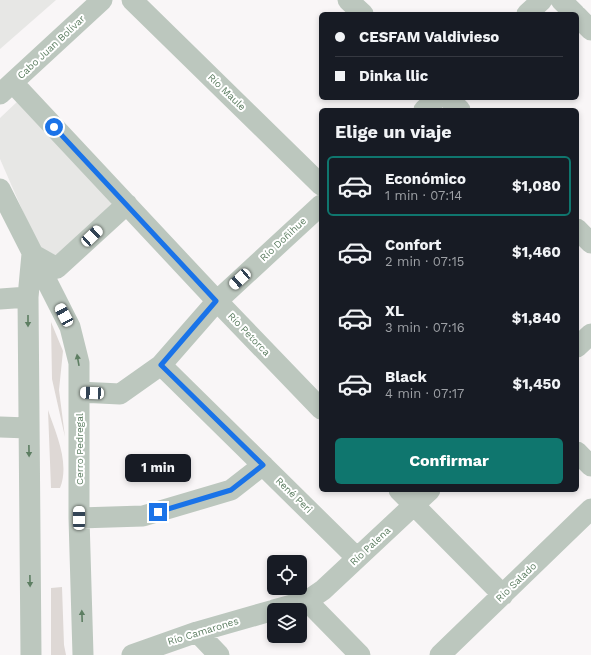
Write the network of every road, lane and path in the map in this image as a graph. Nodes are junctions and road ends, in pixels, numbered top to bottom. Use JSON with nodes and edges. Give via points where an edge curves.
{"nodes":[{"id":1,"x":102,"y":0,"type":"edge"},
{"id":2,"x":132,"y":0,"type":"edge"},
{"id":3,"x":348,"y":0,"type":"edge"},
{"id":4,"x":542,"y":0,"type":"edge"},
{"id":5,"x":561,"y":0,"type":"edge"},
{"id":6,"x":360,"y":12,"type":"edge"},
{"id":7,"x":529,"y":12,"type":"edge"},
{"id":8,"x":573,"y":12,"type":"edge"},
{"id":9,"x":579,"y":18,"type":"edge"},
{"id":10,"x":591,"y":30,"type":"edge"},
{"id":11,"x":6,"y":88,"type":"edge"},
{"id":12,"x":435,"y":100,"type":"edge"},
{"id":13,"x":450,"y":100,"type":"edge"},
{"id":14,"x":426,"y":108,"type":"edge"},
{"id":15,"x":458,"y":108,"type":"edge"},
{"id":16,"x":319,"y":183,"type":"edge"},
{"id":17,"x":0,"y":189,"type":"edge"},
{"id":18,"x":127,"y":204,"type":"junction"},
{"id":19,"x":319,"y":206,"type":"edge"},
{"id":20,"x":579,"y":230,"type":"edge"},
{"id":21,"x":591,"y":243,"type":"edge"},
{"id":22,"x":32,"y":254,"type":"junction"},
{"id":23,"x":28,"y":298,"type":"junction"},
{"id":24,"x":0,"y":299,"type":"edge"},
{"id":25,"x":216,"y":301,"type":"junction"},
{"id":26,"x":591,"y":334,"type":"edge"},
{"id":27,"x":579,"y":346,"type":"edge"},
{"id":28,"x":161,"y":365,"type":"junction"},
{"id":29,"x":79,"y":392,"type":"junction"},
{"id":30,"x":319,"y":407,"type":"edge"},
{"id":31,"x":0,"y":427,"type":"edge"},
{"id":32,"x":28,"y":428,"type":"junction"},
{"id":33,"x":579,"y":454,"type":"edge"},
{"id":34,"x":263,"y":465,"type":"junction"},
{"id":35,"x":591,"y":466,"type":"edge"},
{"id":36,"x":401,"y":492,"type":"edge"},
{"id":37,"x":428,"y":492,"type":"edge"},
{"id":38,"x":414,"y":505,"type":"junction"},
{"id":39,"x":591,"y":509,"type":"edge"},
{"id":40,"x":79,"y":518,"type":"junction"},
{"id":41,"x":357,"y":558,"type":"junction"},
{"id":42,"x":502,"y":595,"type":"junction"},
{"id":43,"x":308,"y":601,"type":"junction"},
{"id":44,"x":300,"y":603,"type":"edge"},
{"id":45,"x":267,"y":612,"type":"edge"},
{"id":46,"x":197,"y":632,"type":"junction"},
{"id":47,"x":31,"y":655,"type":"edge"},
{"id":48,"x":83,"y":655,"type":"edge"},
{"id":49,"x":132,"y":655,"type":"edge"},
{"id":50,"x":219,"y":655,"type":"edge"},
{"id":51,"x":360,"y":655,"type":"edge"},
{"id":52,"x":440,"y":655,"type":"edge"}],
"edges":[{"from":1,"to":11,"type":"street","name":"Cabo Juan Bolívar"},
{"from":2,"to":16,"type":"street","name":"Río Maule"},
{"from":3,"to":6,"type":"street"},
{"from":4,"to":7,"type":"street"},
{"from":5,"to":8,"type":"street"},
{"from":9,"to":10,"type":"street"},
{"from":11,"to":18,"type":"street","name":"Río Petorca"},
{"from":12,"to":14,"type":"street"},
{"from":13,"to":15,"type":"street"},
{"from":17,"to":22,"type":"street","name":"Cerro Pedregal"},
{"from":18,"to":22,"type":"street","via":[[57,268]]},
{"from":18,"to":25,"type":"street","name":"Río Petorca"},
{"from":19,"to":25,"type":"street","name":"Río Doñihue"},
{"from":20,"to":21,"type":"street"},
{"from":22,"to":23,"type":"street"},
{"from":29,"to":22,"type":"street","name":"Cerro Pedregal","one_way":true,"via":[[79,363],[70,327]]},
{"from":23,"to":24,"type":"street"},
{"from":23,"to":32,"type":"street","one_way":true},
{"from":25,"to":28,"type":"street","name":"Río Doñihue"},
{"from":25,"to":30,"type":"street","name":"Río Petorca"},
{"from":26,"to":27,"type":"street"},
{"from":28,"to":29,"type":"street","name":"Río Doñihue","via":[[120,394]]},
{"from":28,"to":34,"type":"street","name":"René Peri"},
{"from":29,"to":40,"type":"street","name":"Cerro Pedregal"},
{"from":31,"to":32,"type":"street"},
{"from":32,"to":47,"type":"street","one_way":true},
{"from":33,"to":35,"type":"street"},
{"from":34,"to":40,"type":"street","via":[[231,490],[143,516]]},
{"from":34,"to":41,"type":"street","name":"René Peri"},
{"from":36,"to":38,"type":"street"},
{"from":37,"to":38,"type":"street","name":"Río Palena"},
{"from":38,"to":41,"type":"street","name":"Río Palena"},
{"from":38,"to":42,"type":"street"},
{"from":39,"to":42,"type":"street","name":"Río Salado"},
{"from":48,"to":40,"type":"street","name":"Cerro Pedregal","one_way":true},
{"from":41,"to":43,"type":"street","name":"Río Palena"},
{"from":42,"to":52,"type":"street","name":"Río Salado"},
{"from":43,"to":44,"type":"street","name":"Río Camarones"},
{"from":43,"to":51,"type":"street"},
{"from":45,"to":46,"type":"street","name":"Río Camarones"},
{"from":46,"to":49,"type":"street","name":"Río Camarones"},
{"from":46,"to":50,"type":"street"}]}
